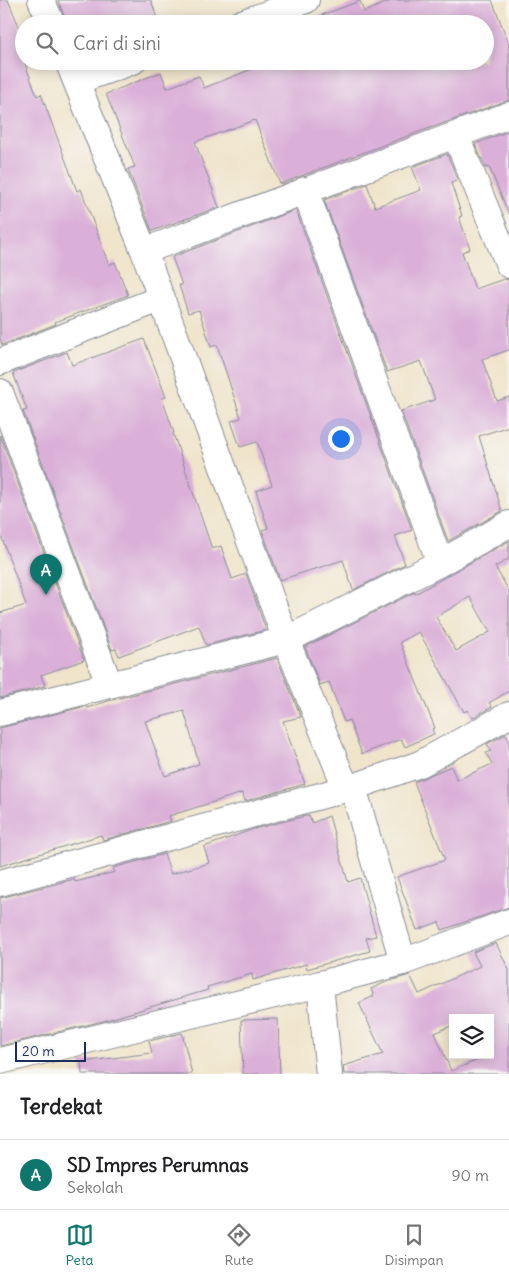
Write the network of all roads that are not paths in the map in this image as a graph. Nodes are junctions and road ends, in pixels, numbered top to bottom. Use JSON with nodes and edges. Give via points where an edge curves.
{"nodes":[{"id":1,"x":41,"y":0,"type":"edge"},
{"id":2,"x":306,"y":0,"type":"edge"},
{"id":3,"x":48,"y":15,"type":"edge"},
{"id":4,"x":264,"y":15,"type":"edge"},
{"id":5,"x":72,"y":71,"type":"edge"},
{"id":6,"x":509,"y":115,"type":"edge"},
{"id":7,"x":456,"y":136,"type":"junction"},
{"id":8,"x":305,"y":190,"type":"junction"},
{"id":9,"x":144,"y":251,"type":"junction"},
{"id":10,"x":509,"y":265,"type":"edge"},
{"id":11,"x":162,"y":298,"type":"junction"},
{"id":12,"x":0,"y":362,"type":"edge"},
{"id":13,"x":0,"y":392,"type":"edge"},
{"id":14,"x":509,"y":524,"type":"edge"},
{"id":15,"x":440,"y":563,"type":"junction"},
{"id":16,"x":286,"y":640,"type":"junction"},
{"id":17,"x":109,"y":684,"type":"junction"},
{"id":18,"x":0,"y":713,"type":"edge"},
{"id":19,"x":509,"y":715,"type":"edge"},
{"id":20,"x":349,"y":788,"type":"junction"},
{"id":21,"x":0,"y":883,"type":"edge"},
{"id":22,"x":509,"y":922,"type":"edge"},
{"id":23,"x":404,"y":962,"type":"junction"},
{"id":24,"x":320,"y":984,"type":"junction"},
{"id":25,"x":0,"y":1061,"type":"edge"},
{"id":26,"x":329,"y":1074,"type":"edge"}],
"edges":[{"from":1,"to":3,"type":"street"},
{"from":2,"to":4,"type":"street"},
{"from":5,"to":9,"type":"street"},
{"from":6,"to":7,"type":"street"},
{"from":7,"to":8,"type":"street"},
{"from":7,"to":10,"type":"street"},
{"from":8,"to":9,"type":"street"},
{"from":8,"to":15,"type":"street"},
{"from":9,"to":11,"type":"street"},
{"from":11,"to":12,"type":"street"},
{"from":11,"to":16,"type":"street"},
{"from":13,"to":17,"type":"street"},
{"from":14,"to":15,"type":"street"},
{"from":15,"to":16,"type":"street"},
{"from":16,"to":17,"type":"street"},
{"from":16,"to":20,"type":"street"},
{"from":17,"to":18,"type":"street"},
{"from":19,"to":20,"type":"street","via":[[420,764]]},
{"from":20,"to":21,"type":"street"},
{"from":20,"to":23,"type":"street"},
{"from":22,"to":23,"type":"street"},
{"from":23,"to":24,"type":"street"},
{"from":24,"to":25,"type":"street"},
{"from":24,"to":26,"type":"street"}]}
